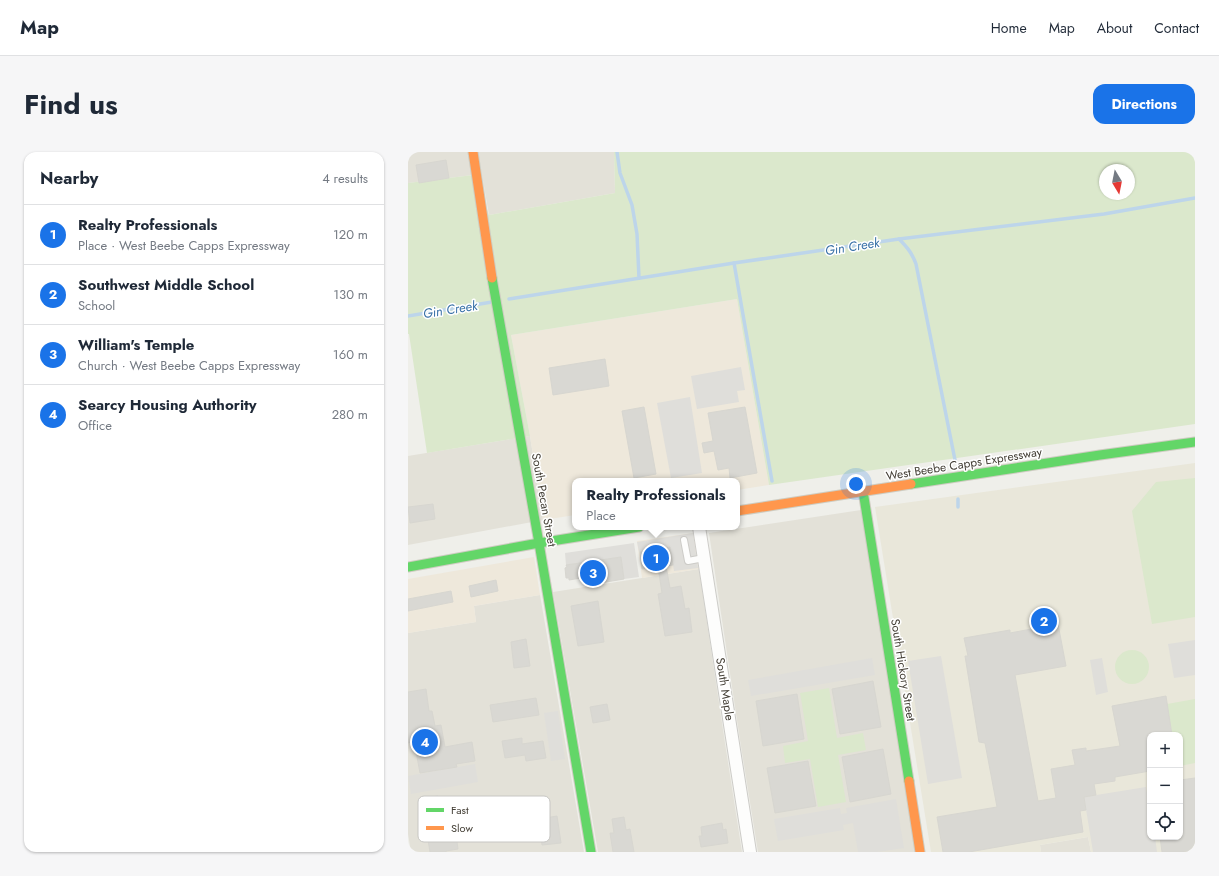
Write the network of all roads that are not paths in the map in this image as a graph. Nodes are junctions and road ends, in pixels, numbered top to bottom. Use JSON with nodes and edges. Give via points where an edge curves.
{"nodes":[{"id":1,"x":473,"y":152,"type":"edge"},
{"id":2,"x":1195,"y":442,"type":"edge"},
{"id":3,"x":863,"y":491,"type":"junction"},
{"id":4,"x":740,"y":511,"type":"edge"},
{"id":5,"x":620,"y":530,"type":"edge"},
{"id":6,"x":699,"y":530,"type":"edge"},
{"id":7,"x":684,"y":540,"type":"dead end"},
{"id":8,"x":539,"y":543,"type":"junction"},
{"id":9,"x":704,"y":558,"type":"junction"},
{"id":10,"x":408,"y":567,"type":"edge"},
{"id":11,"x":591,"y":852,"type":"edge"},
{"id":12,"x":750,"y":852,"type":"edge"},
{"id":13,"x":920,"y":852,"type":"edge"}],
"edges":[{"from":1,"to":8,"type":"street","name":"South Pecan Street"},
{"from":2,"to":3,"type":"street","name":"West Beebe Capps Expressway"},
{"from":3,"to":4,"type":"street","name":"West Beebe Capps Expressway"},
{"from":3,"to":13,"type":"street","name":"South Hickory Street"},
{"from":5,"to":8,"type":"street"},
{"from":6,"to":9,"type":"street","name":"South Maple"},
{"from":7,"to":9,"type":"lane","via":[[688,561]]},
{"from":8,"to":10,"type":"street"},
{"from":8,"to":11,"type":"street","name":"South Pecan Street"},
{"from":9,"to":12,"type":"street","name":"South Maple"}]}
